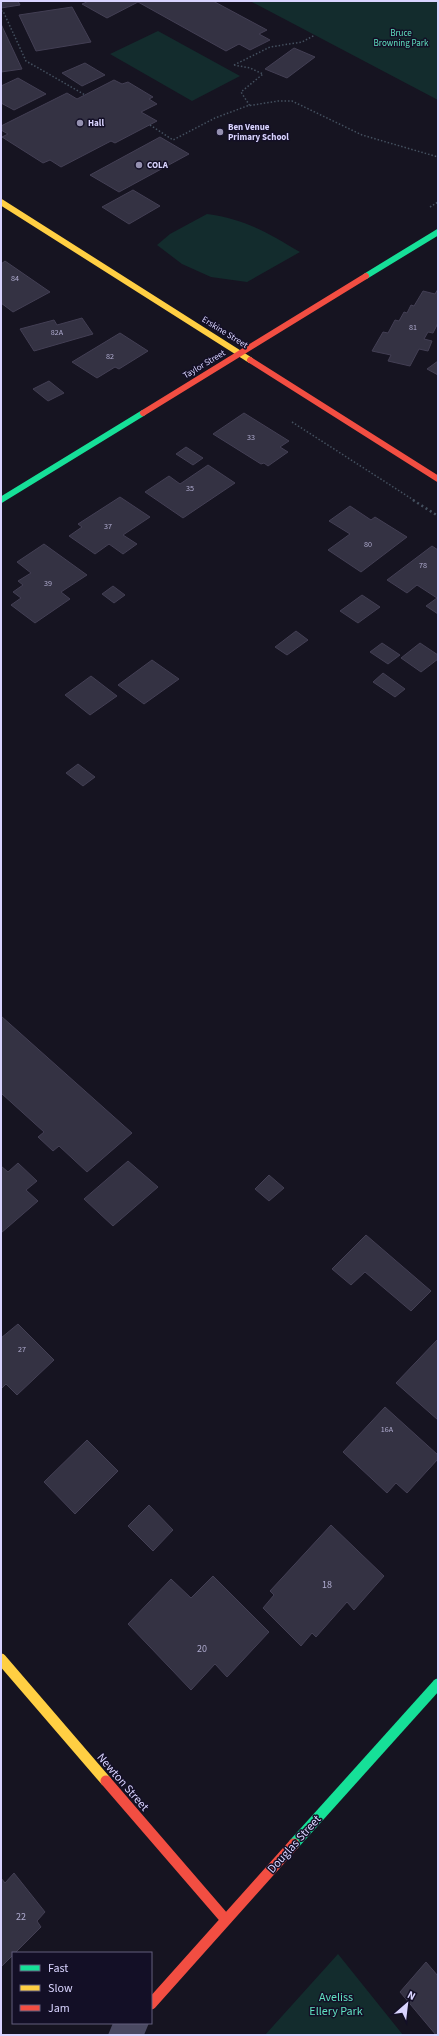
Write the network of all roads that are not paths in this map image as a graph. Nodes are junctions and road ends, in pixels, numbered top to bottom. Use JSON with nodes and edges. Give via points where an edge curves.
{"nodes":[{"id":1,"x":1,"y":202,"type":"edge"},
{"id":2,"x":438,"y":232,"type":"edge"},
{"id":3,"x":240,"y":354,"type":"junction"},
{"id":4,"x":438,"y":480,"type":"edge"},
{"id":5,"x":1,"y":500,"type":"edge"},
{"id":6,"x":1,"y":1659,"type":"edge"},
{"id":7,"x":438,"y":1684,"type":"edge"},
{"id":8,"x":226,"y":1920,"type":"junction"},
{"id":9,"x":152,"y":2003,"type":"edge"},
{"id":10,"x":133,"y":2024,"type":"edge"},
{"id":11,"x":124,"y":2035,"type":"edge"}],
"edges":[{"from":1,"to":3,"type":"street","name":"Erskine Street"},
{"from":2,"to":3,"type":"street","name":"Taylor Street"},
{"from":3,"to":4,"type":"street","name":"Erskine Street"},
{"from":3,"to":5,"type":"street","name":"Taylor Street"},
{"from":6,"to":8,"type":"street","name":"Newton Street"},
{"from":7,"to":8,"type":"street","name":"Douglas Street"},
{"from":8,"to":9,"type":"street","name":"Douglas Street"},
{"from":10,"to":11,"type":"street"}]}
